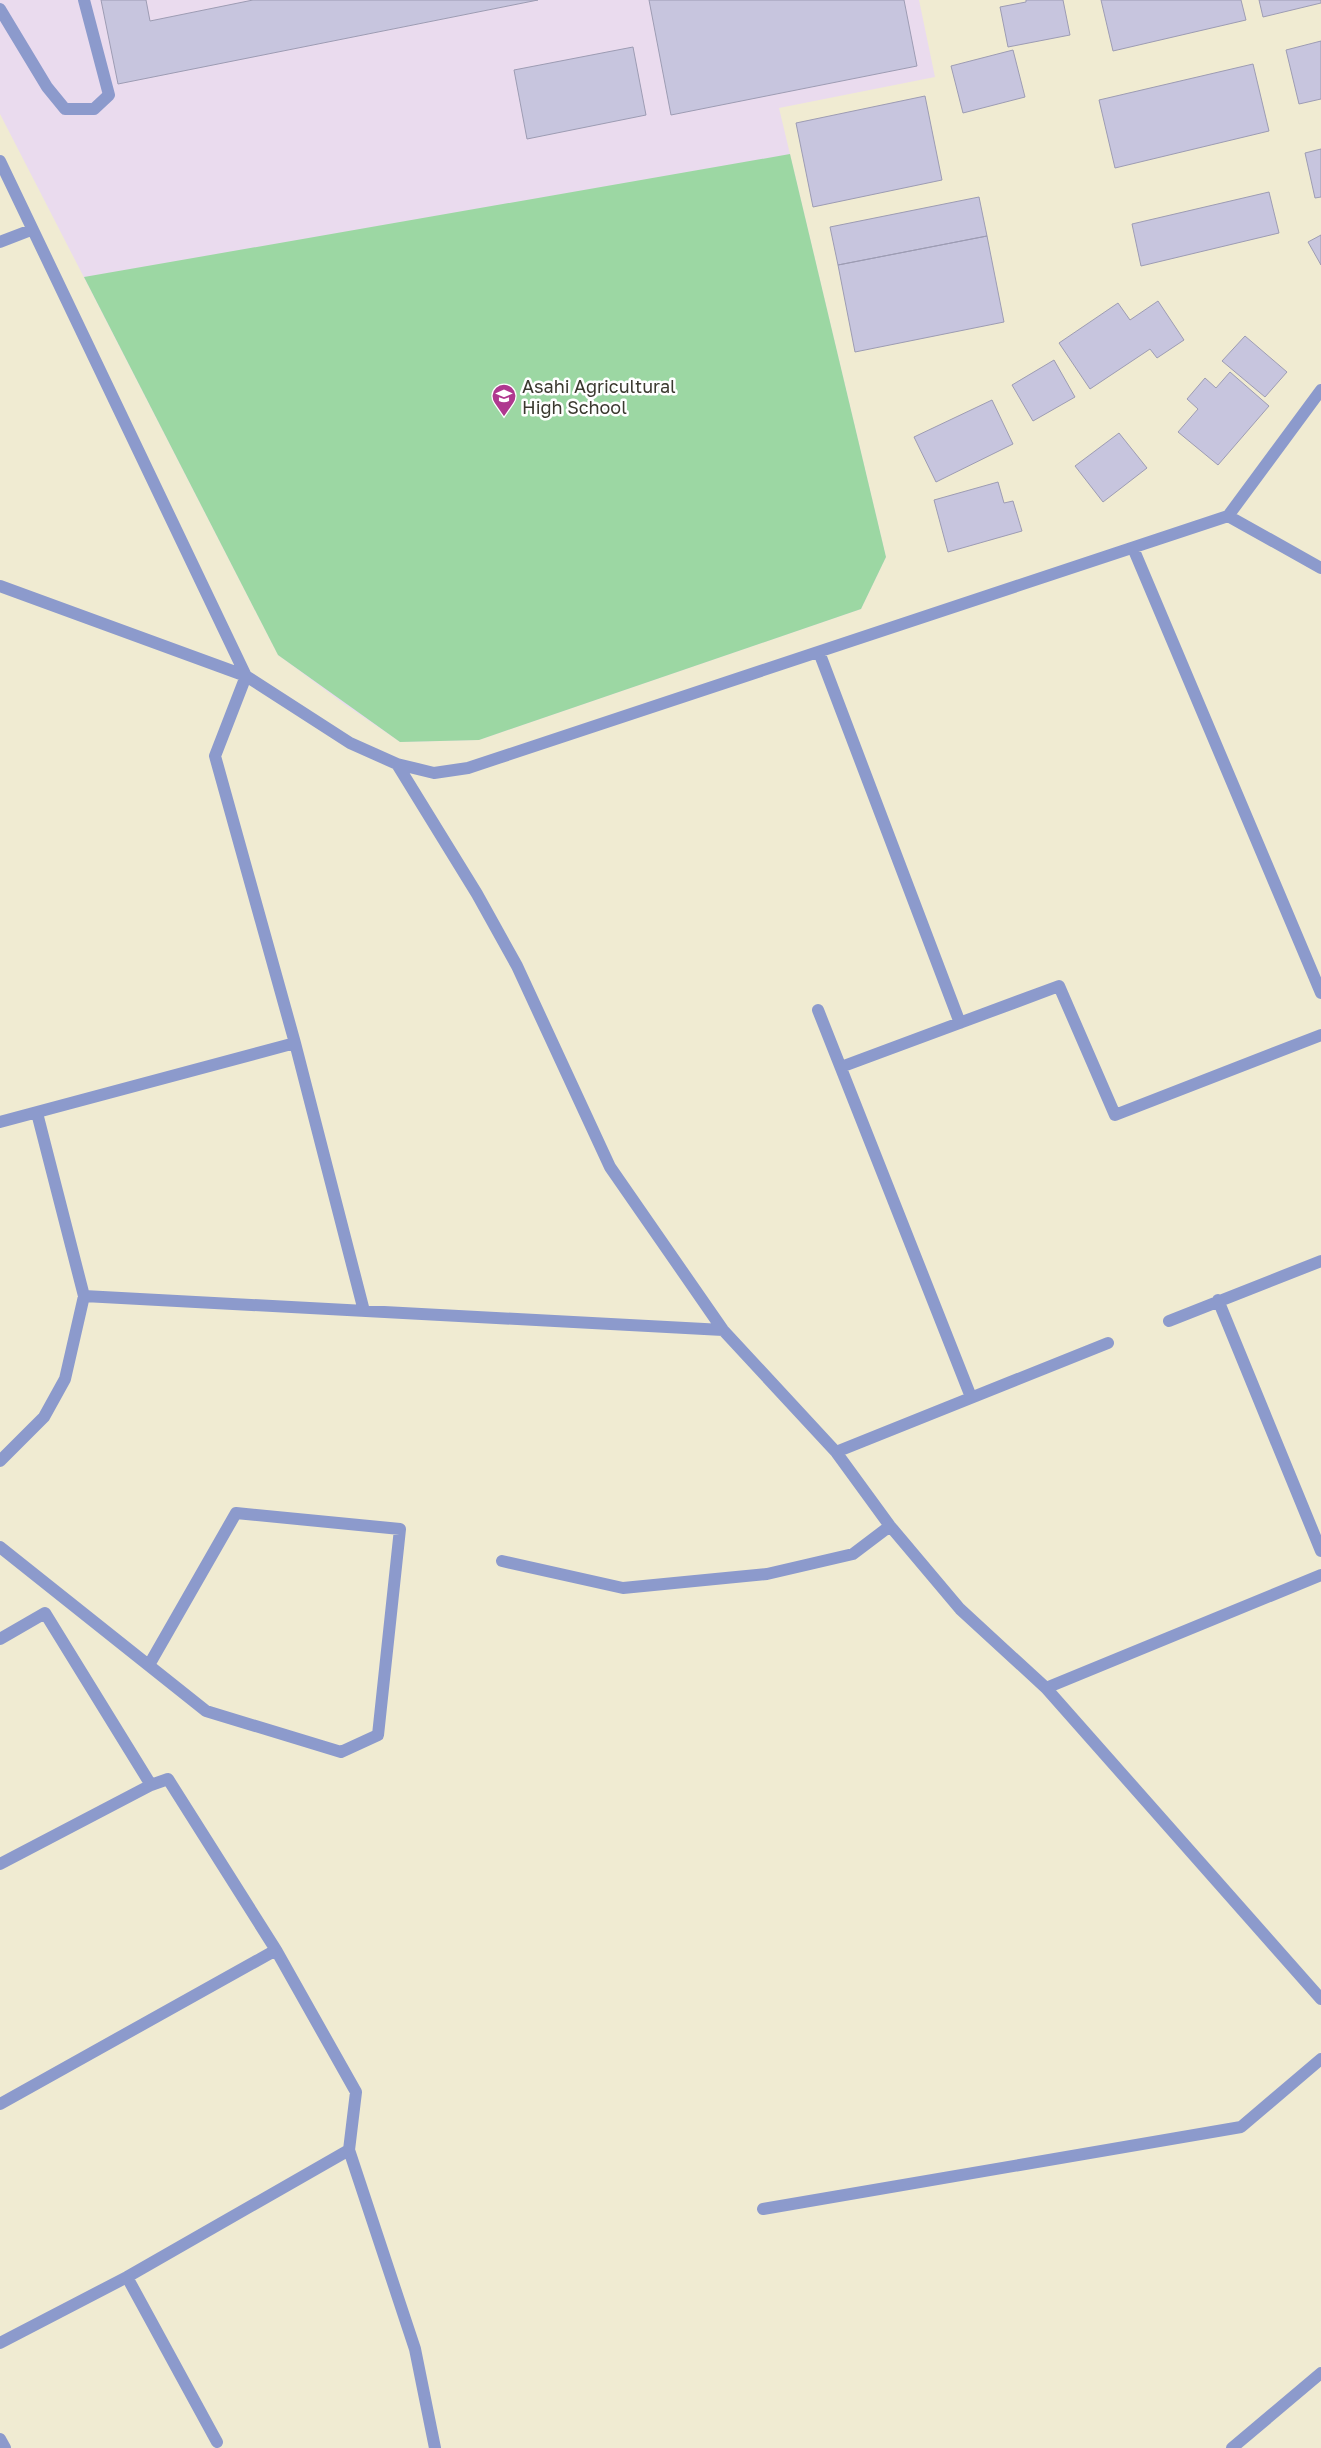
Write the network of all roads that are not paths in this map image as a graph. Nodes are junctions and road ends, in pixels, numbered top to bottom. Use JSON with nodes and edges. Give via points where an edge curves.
{"nodes":[{"id":1,"x":84,"y":0,"type":"edge"},
{"id":2,"x":0,"y":9,"type":"edge"},
{"id":3,"x":0,"y":161,"type":"edge"},
{"id":4,"x":31,"y":230,"type":"junction"},
{"id":5,"x":0,"y":242,"type":"edge"},
{"id":6,"x":1321,"y":390,"type":"edge"},
{"id":7,"x":1228,"y":516,"type":"junction"},
{"id":8,"x":1134,"y":548,"type":"junction"},
{"id":9,"x":1321,"y":568,"type":"edge"},
{"id":10,"x":0,"y":586,"type":"edge"},
{"id":11,"x":819,"y":652,"type":"junction"},
{"id":12,"x":246,"y":676,"type":"junction"},
{"id":13,"x":396,"y":764,"type":"junction"},
{"id":14,"x":1321,"y":993,"type":"edge"},
{"id":15,"x":818,"y":1010,"type":"dead end"},
{"id":16,"x":960,"y":1023,"type":"junction"},
{"id":17,"x":1321,"y":1035,"type":"edge"},
{"id":18,"x":295,"y":1043,"type":"junction"},
{"id":19,"x":841,"y":1067,"type":"junction"},
{"id":20,"x":36,"y":1113,"type":"junction"},
{"id":21,"x":0,"y":1122,"type":"edge"},
{"id":22,"x":1321,"y":1261,"type":"edge"},
{"id":23,"x":84,"y":1296,"type":"junction"},
{"id":24,"x":1218,"y":1300,"type":"junction"},
{"id":25,"x":364,"y":1311,"type":"junction"},
{"id":26,"x":1168,"y":1321,"type":"dead end"},
{"id":27,"x":724,"y":1330,"type":"junction"},
{"id":28,"x":1108,"y":1343,"type":"dead end"},
{"id":29,"x":971,"y":1397,"type":"junction"},
{"id":30,"x":836,"y":1452,"type":"junction"},
{"id":31,"x":0,"y":1461,"type":"edge"},
{"id":32,"x":890,"y":1526,"type":"junction"},
{"id":33,"x":0,"y":1547,"type":"edge"},
{"id":34,"x":1321,"y":1552,"type":"edge"},
{"id":35,"x":502,"y":1561,"type":"dead end"},
{"id":36,"x":1321,"y":1575,"type":"edge"},
{"id":37,"x":0,"y":1639,"type":"edge"},
{"id":38,"x":149,"y":1665,"type":"junction"},
{"id":39,"x":1046,"y":1688,"type":"junction"},
{"id":40,"x":151,"y":1785,"type":"junction"},
{"id":41,"x":0,"y":1864,"type":"edge"},
{"id":42,"x":276,"y":1950,"type":"junction"},
{"id":43,"x":1321,"y":2000,"type":"edge"},
{"id":44,"x":1321,"y":2059,"type":"edge"},
{"id":45,"x":0,"y":2104,"type":"edge"},
{"id":46,"x":349,"y":2150,"type":"junction"},
{"id":47,"x":763,"y":2209,"type":"dead end"},
{"id":48,"x":127,"y":2277,"type":"junction"},
{"id":49,"x":0,"y":2343,"type":"edge"},
{"id":50,"x":1321,"y":2373,"type":"edge"},
{"id":51,"x":0,"y":2439,"type":"edge"},
{"id":52,"x":217,"y":2442,"type":"dead end"},
{"id":53,"x":5,"y":2448,"type":"edge"},
{"id":54,"x":435,"y":2448,"type":"edge"},
{"id":55,"x":1232,"y":2448,"type":"edge"}],
"edges":[{"from":1,"to":2,"type":"street","via":[[109,95],[94,109],[65,109],[47,87]]},
{"from":3,"to":4,"type":"street"},
{"from":4,"to":5,"type":"street"},
{"from":4,"to":12,"type":"street"},
{"from":6,"to":7,"type":"street"},
{"from":7,"to":8,"type":"street"},
{"from":7,"to":9,"type":"street"},
{"from":8,"to":11,"type":"street"},
{"from":8,"to":14,"type":"street"},
{"from":10,"to":12,"type":"street"},
{"from":11,"to":13,"type":"street","via":[[468,768],[434,773]]},
{"from":11,"to":16,"type":"street"},
{"from":12,"to":13,"type":"street","via":[[350,743]]},
{"from":12,"to":18,"type":"street","via":[[216,756]]},
{"from":13,"to":27,"type":"street","via":[[477,894],[517,966],[610,1167]]},
{"from":15,"to":19,"type":"street"},
{"from":16,"to":17,"type":"street","via":[[1059,986],[1115,1114]]},
{"from":16,"to":19,"type":"street"},
{"from":18,"to":20,"type":"street"},
{"from":18,"to":25,"type":"street"},
{"from":19,"to":29,"type":"street"},
{"from":20,"to":21,"type":"street"},
{"from":20,"to":23,"type":"street"},
{"from":22,"to":24,"type":"street"},
{"from":23,"to":25,"type":"street"},
{"from":23,"to":31,"type":"street","via":[[64,1379],[44,1417]]},
{"from":24,"to":26,"type":"street"},
{"from":24,"to":34,"type":"street"},
{"from":25,"to":27,"type":"street"},
{"from":27,"to":30,"type":"street"},
{"from":28,"to":29,"type":"street"},
{"from":29,"to":30,"type":"street"},
{"from":30,"to":32,"type":"street"},
{"from":32,"to":35,"type":"street","via":[[853,1554],[767,1574],[623,1588]]},
{"from":32,"to":39,"type":"street","via":[[960,1609]]},
{"from":33,"to":38,"type":"street"},
{"from":36,"to":39,"type":"street"},
{"from":37,"to":40,"type":"street","via":[[45,1613]]},
{"from":38,"to":38,"type":"street","via":[[206,1711],[341,1752],[378,1736],[400,1529],[236,1513]]},
{"from":39,"to":43,"type":"street"},
{"from":40,"to":41,"type":"street"},
{"from":40,"to":42,"type":"street","via":[[168,1779]]},
{"from":42,"to":45,"type":"street"},
{"from":42,"to":46,"type":"street","via":[[356,2092]]},
{"from":44,"to":47,"type":"street","via":[[1241,2127]]},
{"from":46,"to":48,"type":"street"},
{"from":46,"to":54,"type":"street","via":[[415,2349]]},
{"from":48,"to":49,"type":"street"},
{"from":48,"to":52,"type":"street"},
{"from":50,"to":55,"type":"street"},
{"from":51,"to":53,"type":"street"}]}
